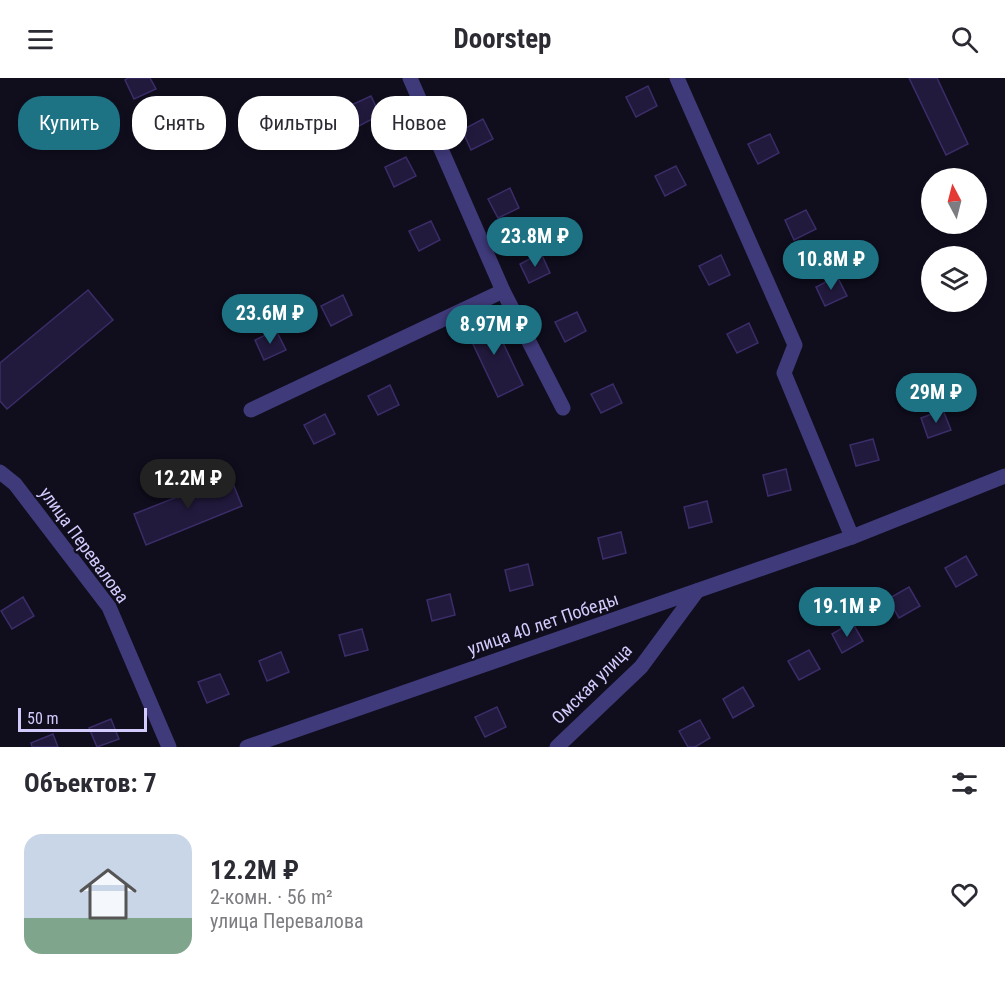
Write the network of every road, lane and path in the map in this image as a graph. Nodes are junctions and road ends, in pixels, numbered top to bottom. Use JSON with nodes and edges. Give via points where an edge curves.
{"nodes":[{"id":1,"x":410,"y":78,"type":"edge"},
{"id":2,"x":677,"y":78,"type":"edge"},
{"id":3,"x":503,"y":291,"type":"junction"},
{"id":4,"x":563,"y":408,"type":"dead end"},
{"id":5,"x":251,"y":410,"type":"dead end"},
{"id":6,"x":0,"y":471,"type":"edge"},
{"id":7,"x":1005,"y":476,"type":"edge"},
{"id":8,"x":852,"y":537,"type":"junction"},
{"id":9,"x":697,"y":591,"type":"junction"},
{"id":10,"x":169,"y":747,"type":"edge"},
{"id":11,"x":247,"y":747,"type":"edge"},
{"id":12,"x":556,"y":747,"type":"edge"}],
"edges":[{"from":1,"to":3,"type":"street"},
{"from":2,"to":8,"type":"street","via":[[795,345],[784,373]]},
{"from":3,"to":4,"type":"street"},
{"from":3,"to":5,"type":"street"},
{"from":6,"to":10,"type":"street","name":"улица Перевалова","via":[[15,484],[109,607]]},
{"from":7,"to":8,"type":"street","name":"улица 40 лет Победы"},
{"from":8,"to":9,"type":"street","name":"улица 40 лет Победы"},
{"from":9,"to":11,"type":"street","name":"улица 40 лет Победы"},
{"from":9,"to":12,"type":"street","name":"Омская улица","via":[[640,667]]}]}
